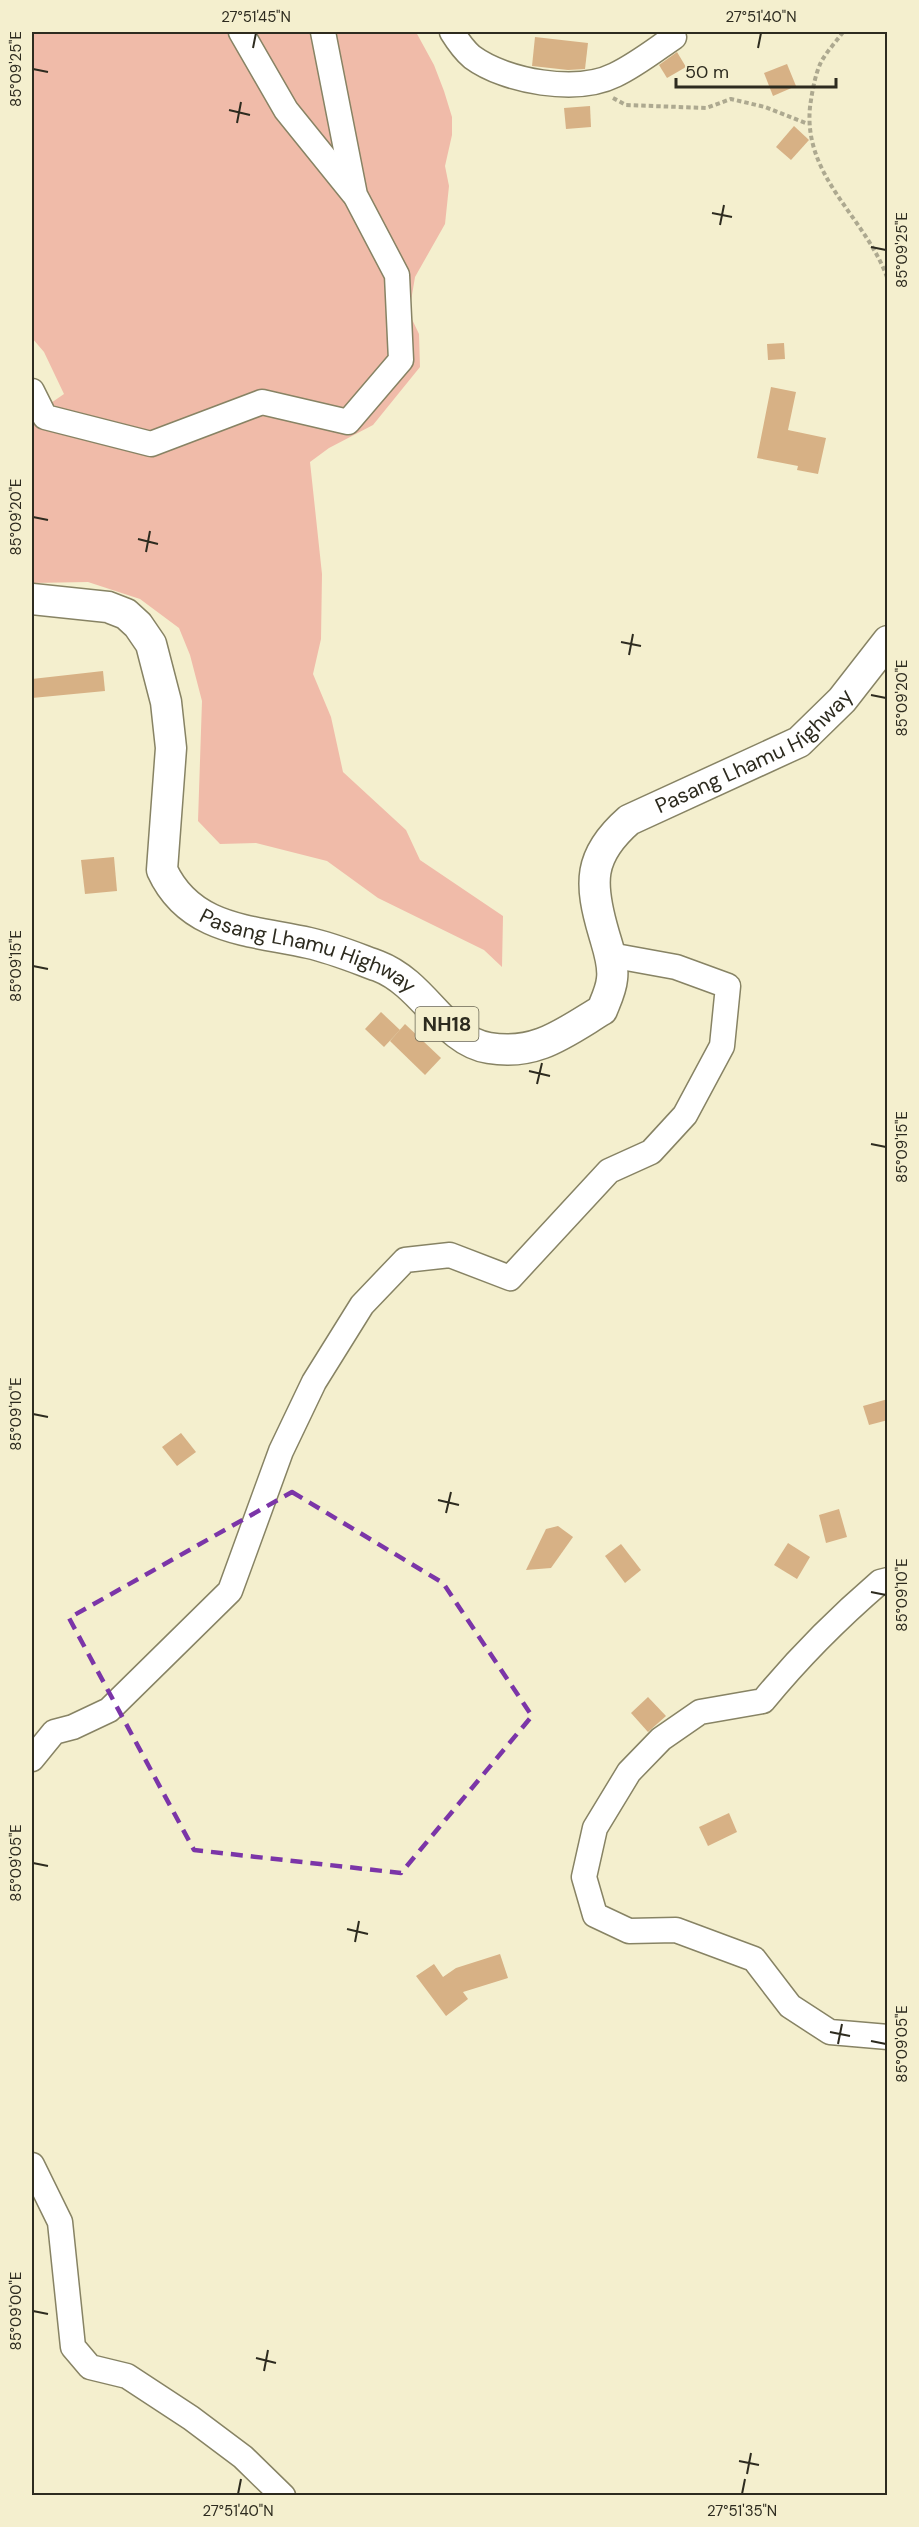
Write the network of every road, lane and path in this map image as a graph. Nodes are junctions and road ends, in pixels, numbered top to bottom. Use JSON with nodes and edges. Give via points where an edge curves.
{"nodes":[{"id":1,"x":241,"y":32,"type":"edge"},
{"id":2,"x":323,"y":32,"type":"edge"},
{"id":3,"x":452,"y":32,"type":"edge"},
{"id":4,"x":843,"y":32,"type":"edge"},
{"id":5,"x":674,"y":37,"type":"dead end"},
{"id":6,"x":585,"y":84,"type":"junction"},
{"id":7,"x":808,"y":124,"type":"junction"},
{"id":8,"x":355,"y":195,"type":"junction"},
{"id":9,"x":888,"y":280,"type":"edge"},
{"id":10,"x":32,"y":391,"type":"edge"},
{"id":11,"x":32,"y":599,"type":"edge"},
{"id":12,"x":888,"y":641,"type":"edge"},
{"id":13,"x":610,"y":955,"type":"junction"},
{"id":14,"x":888,"y":1580,"type":"edge"},
{"id":15,"x":32,"y":1759,"type":"edge"},
{"id":16,"x":888,"y":2037,"type":"edge"},
{"id":17,"x":32,"y":2164,"type":"edge"},
{"id":18,"x":283,"y":2496,"type":"edge"}],
"edges":[{"from":1,"to":8,"type":"street","via":[[286,110]]},
{"from":2,"to":8,"type":"street"},
{"from":3,"to":6,"type":"street","via":[[472,57],[507,75],[541,83]]},
{"from":4,"to":7,"type":"path","via":[[821,62],[811,94]]},
{"from":5,"to":6,"type":"street","via":[[614,76]]},
{"from":6,"to":7,"type":"path","via":[[626,105],[706,108],[730,99],[765,107]]},
{"from":7,"to":9,"type":"path","via":[[814,154],[826,180],[870,244]]},
{"from":8,"to":10,"type":"street","via":[[397,275],[401,360],[348,422],[262,402],[151,444],[45,417]]},
{"from":11,"to":13,"type":"main road","name":"Pasang Lhamu Highway","number":"NH18","via":[[108,607],[138,624],[151,644],[166,702],[171,748],[162,870],[169,886],[205,917],[233,928],[312,944],[380,967],[409,983],[455,1034],[488,1048],[536,1048],[602,1010],[613,977]]},
{"from":12,"to":13,"type":"main road","name":"Pasang Lhamu Highway","number":"NH18","via":[[842,700],[799,742],[629,820],[614,834],[602,848],[595,867],[597,910]]},
{"from":13,"to":15,"type":"street","via":[[676,967],[728,986],[722,1046],[685,1115],[651,1152],[609,1171],[510,1278],[450,1255],[405,1260],[362,1305],[314,1382],[281,1451],[230,1591],[109,1710],[54,1732]]},
{"from":14,"to":16,"type":"street","via":[[880,1582],[840,1617],[763,1701],[700,1712],[661,1739],[629,1772],[595,1828],[584,1877],[595,1915],[629,1931],[676,1930],[754,1959],[790,2007],[830,2032]]},
{"from":17,"to":18,"type":"street","via":[[60,2222],[73,2348],[90,2367],[127,2376],[191,2418],[243,2457]]}]}
